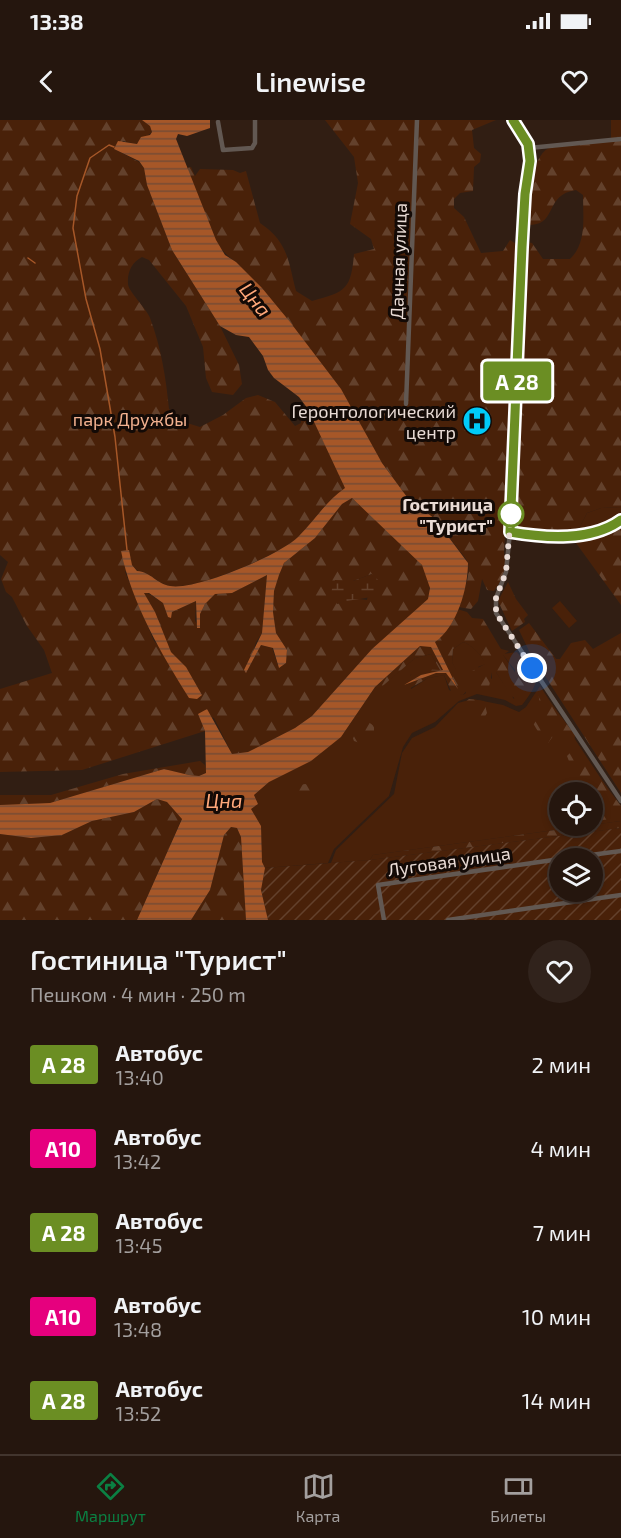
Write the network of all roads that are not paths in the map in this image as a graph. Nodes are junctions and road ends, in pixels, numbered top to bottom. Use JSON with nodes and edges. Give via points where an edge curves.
{"nodes":[{"id":1,"x":255,"y":120,"type":"edge"},
{"id":2,"x":417,"y":120,"type":"edge"},
{"id":3,"x":513,"y":120,"type":"edge"},
{"id":4,"x":218,"y":122,"type":"dead end"},
{"id":5,"x":621,"y":139,"type":"edge"},
{"id":6,"x":529,"y":148,"type":"junction"},
{"id":7,"x":406,"y":404,"type":"dead end"},
{"id":8,"x":621,"y":520,"type":"edge"},
{"id":9,"x":510,"y":532,"type":"junction"},
{"id":10,"x":621,"y":801,"type":"edge"},
{"id":11,"x":621,"y":850,"type":"edge"},
{"id":12,"x":603,"y":853,"type":"edge"},
{"id":13,"x":549,"y":861,"type":"edge"},
{"id":14,"x":621,"y":895,"type":"edge"},
{"id":15,"x":384,"y":920,"type":"edge"},
{"id":16,"x":448,"y":920,"type":"edge"}],
"edges":[{"from":1,"to":4,"type":"street","via":[[252,148],[232,151],[224,150],[220,144]]},
{"from":2,"to":7,"type":"street","name":"Дачная улица"},
{"from":3,"to":6,"type":"street"},
{"from":5,"to":6,"type":"street"},
{"from":6,"to":9,"type":"street"},
{"from":8,"to":9,"type":"street","via":[[589,534]]},
{"from":9,"to":10,"type":"street","via":[[496,613]]},
{"from":11,"to":12,"type":"street"},
{"from":13,"to":15,"type":"street","name":"Луговая улица","via":[[378,885]]},
{"from":14,"to":16,"type":"street"}]}
